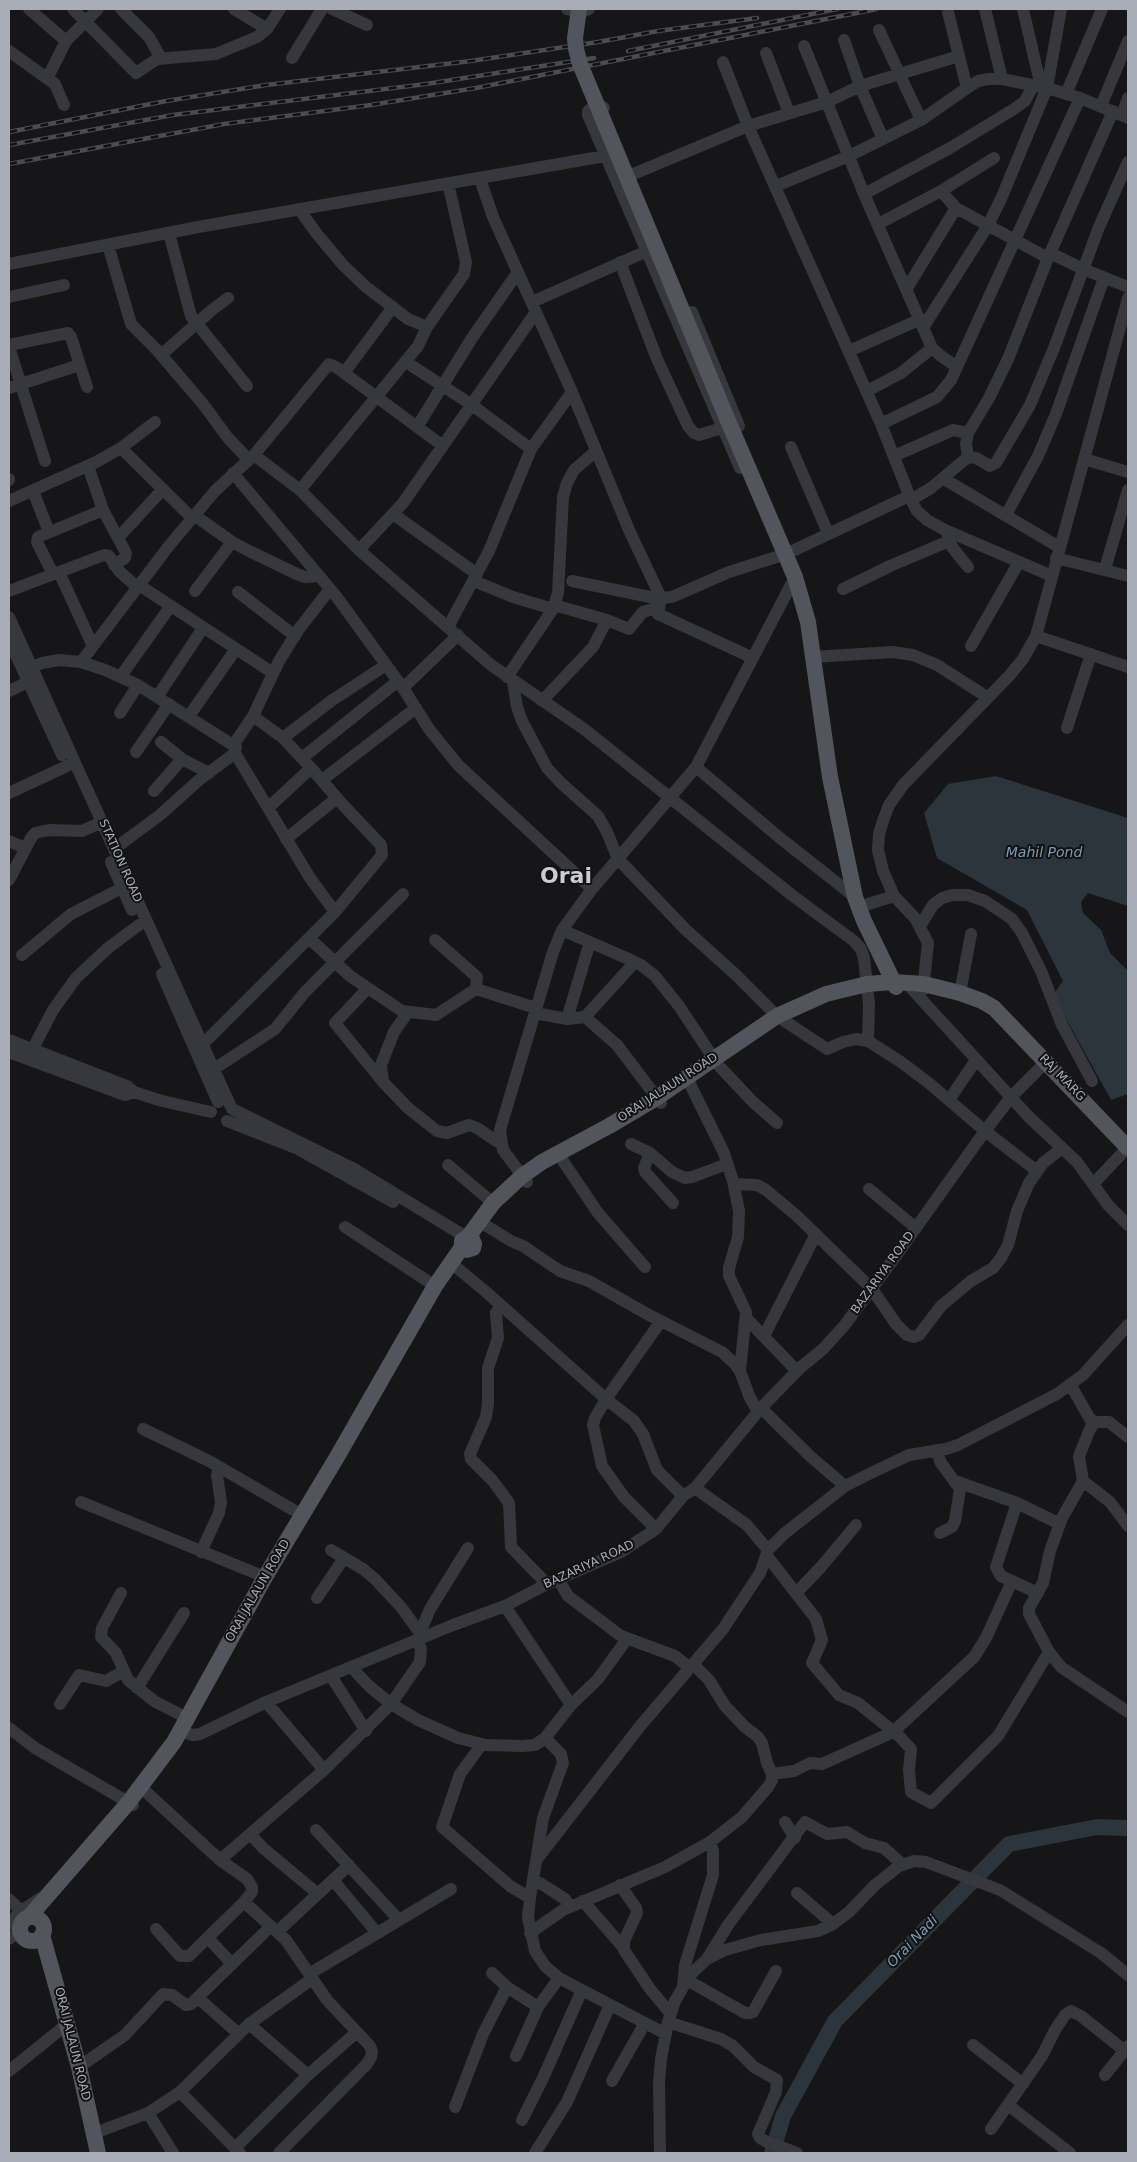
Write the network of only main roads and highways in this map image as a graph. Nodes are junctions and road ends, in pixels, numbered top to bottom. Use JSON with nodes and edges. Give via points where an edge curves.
{"nodes":[{"id":1,"x":573,"y":9,"type":"edge"},
{"id":2,"x":909,"y":986,"type":"junction"},
{"id":3,"x":994,"y":1008,"type":"junction"},
{"id":4,"x":611,"y":1128,"type":"junction"},
{"id":5,"x":1128,"y":1148,"type":"edge"},
{"id":6,"x":524,"y":1179,"type":"junction"},
{"id":7,"x":467,"y":1242,"type":"junction"},
{"id":8,"x":184,"y":1727,"type":"junction"},
{"id":9,"x":130,"y":1804,"type":"junction"},
{"id":10,"x":33,"y":1925,"type":"junction"},
{"id":11,"x":13,"y":1932,"type":"edge"},
{"id":12,"x":93,"y":2153,"type":"edge"},
{"id":13,"x":98,"y":2153,"type":"edge"}],
"edges":[{"from":1,"to":2,"type":"main road","bridge":true,"via":[[580,64],[724,422],[765,503],[795,577],[808,622],[830,777],[857,902]]},
{"from":2,"to":3,"type":"main road"},
{"from":2,"to":3,"type":"main road","via":[[960,993]]},
{"from":2,"to":4,"type":"main road","name":"ORAI JALAUN ROAD","via":[[867,987],[780,1018],[717,1063]]},
{"from":3,"to":5,"type":"main road","name":"RAJ MARG"},
{"from":4,"to":6,"type":"main road","name":"ORAI JALAUN ROAD"},
{"from":4,"to":6,"type":"main road","name":"ORAI JALAUN ROAD","via":[[542,1162]]},
{"from":6,"to":7,"type":"main road","name":"ORAI JALAUN ROAD"},
{"from":6,"to":7,"type":"main road","name":"ORAI JALAUN ROAD","via":[[493,1203]]},
{"from":7,"to":8,"type":"main road","via":[[456,1267]]},
{"from":7,"to":8,"type":"main road","name":"ORAI JALAUN ROAD","via":[[435,1286],[265,1577]]},
{"from":8,"to":9,"type":"main road","name":"ORAI JALAUN ROAD"},
{"from":8,"to":9,"type":"main road","via":[[145,1791]]},
{"from":9,"to":10,"type":"main road"},
{"from":9,"to":10,"type":"main road","name":"ORAI JALAUN ROAD","via":[[46,1896]]},
{"from":10,"to":11,"type":"main road","name":"ORAI JALAUN ROAD","via":[[23,1921]]},
{"from":10,"to":12,"type":"main road","name":"ORAI JALAUN ROAD"},
{"from":10,"to":13,"type":"main road","name":"ORAI JALAUN ROAD","via":[[79,2067]]}]}
